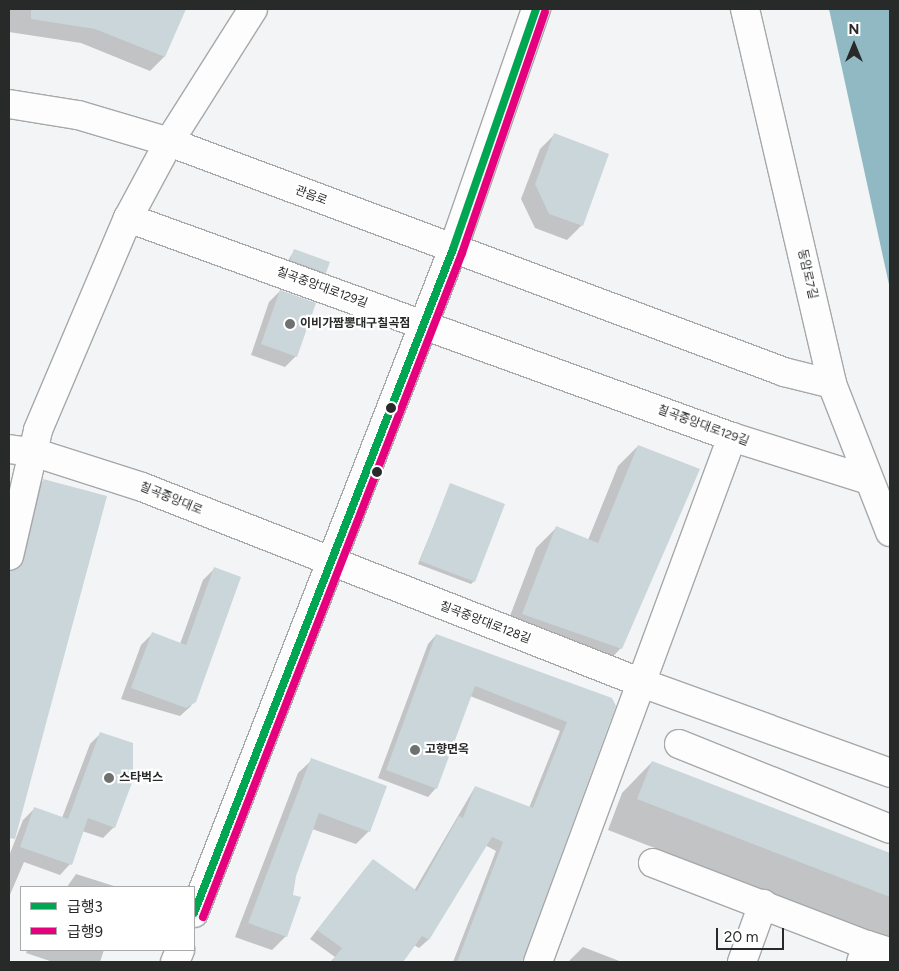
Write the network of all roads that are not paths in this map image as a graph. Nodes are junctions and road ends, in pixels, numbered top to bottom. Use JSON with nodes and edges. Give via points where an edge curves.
{"nodes":[{"id":1,"x":253,"y":9,"type":"edge"},
{"id":2,"x":536,"y":9,"type":"edge"},
{"id":3,"x":745,"y":9,"type":"edge"},
{"id":4,"x":9,"y":104,"type":"edge"},
{"id":5,"x":169,"y":142,"type":"junction"},
{"id":6,"x":128,"y":218,"type":"junction"},
{"id":7,"x":453,"y":249,"type":"junction"},
{"id":8,"x":422,"y":324,"type":"junction"},
{"id":9,"x":832,"y":384,"type":"junction"},
{"id":10,"x":732,"y":437,"type":"junction"},
{"id":11,"x":9,"y":449,"type":"edge"},
{"id":12,"x":36,"y":453,"type":"junction"},
{"id":13,"x":868,"y":480,"type":"junction"},
{"id":14,"x":890,"y":532,"type":"edge"},
{"id":15,"x":9,"y":556,"type":"edge"},
{"id":16,"x":329,"y":563,"type":"junction"},
{"id":17,"x":642,"y":683,"type":"junction"},
{"id":18,"x":679,"y":744,"type":"dead end"},
{"id":19,"x":890,"y":772,"type":"edge"},
{"id":20,"x":890,"y":829,"type":"edge"},
{"id":21,"x":653,"y":863,"type":"dead end"},
{"id":22,"x":763,"y":904,"type":"junction"},
{"id":23,"x":195,"y":910,"type":"edge"},
{"id":24,"x":872,"y":953,"type":"edge"},
{"id":25,"x":538,"y":962,"type":"edge"},
{"id":26,"x":742,"y":962,"type":"edge"}],
"edges":[{"from":1,"to":5,"type":"street"},
{"from":2,"to":7,"type":"street"},
{"from":3,"to":9,"type":"street","name":"동암로7길"},
{"from":4,"to":5,"type":"street","name":"관음로","via":[[78,115]]},
{"from":5,"to":6,"type":"street"},
{"from":5,"to":7,"type":"street","name":"관음로"},
{"from":6,"to":8,"type":"street","name":"칠곡중앙대로129길"},
{"from":6,"to":12,"type":"street","via":[[38,430]]},
{"from":7,"to":8,"type":"street"},
{"from":7,"to":9,"type":"street","name":"관음로","via":[[784,372]]},
{"from":8,"to":10,"type":"street","name":"칠곡중앙대로129길"},
{"from":8,"to":16,"type":"street"},
{"from":9,"to":13,"type":"street","name":"동암로7길"},
{"from":10,"to":13,"type":"street","name":"칠곡중앙대로129길"},
{"from":10,"to":17,"type":"street"},
{"from":11,"to":12,"type":"street","name":"칠곡중앙대로"},
{"from":12,"to":15,"type":"street"},
{"from":12,"to":16,"type":"street","name":"칠곡중앙대로","via":[[142,487]]},
{"from":13,"to":14,"type":"street","name":"동암로7길"},
{"from":16,"to":17,"type":"street","name":"칠곡중앙대로128길"},
{"from":16,"to":23,"type":"street"},
{"from":17,"to":19,"type":"street","name":"칠곡중앙대로128길"},
{"from":17,"to":25,"type":"street"},
{"from":18,"to":20,"type":"street"},
{"from":21,"to":22,"type":"street"},
{"from":22,"to":24,"type":"street"},
{"from":22,"to":26,"type":"street"}]}
